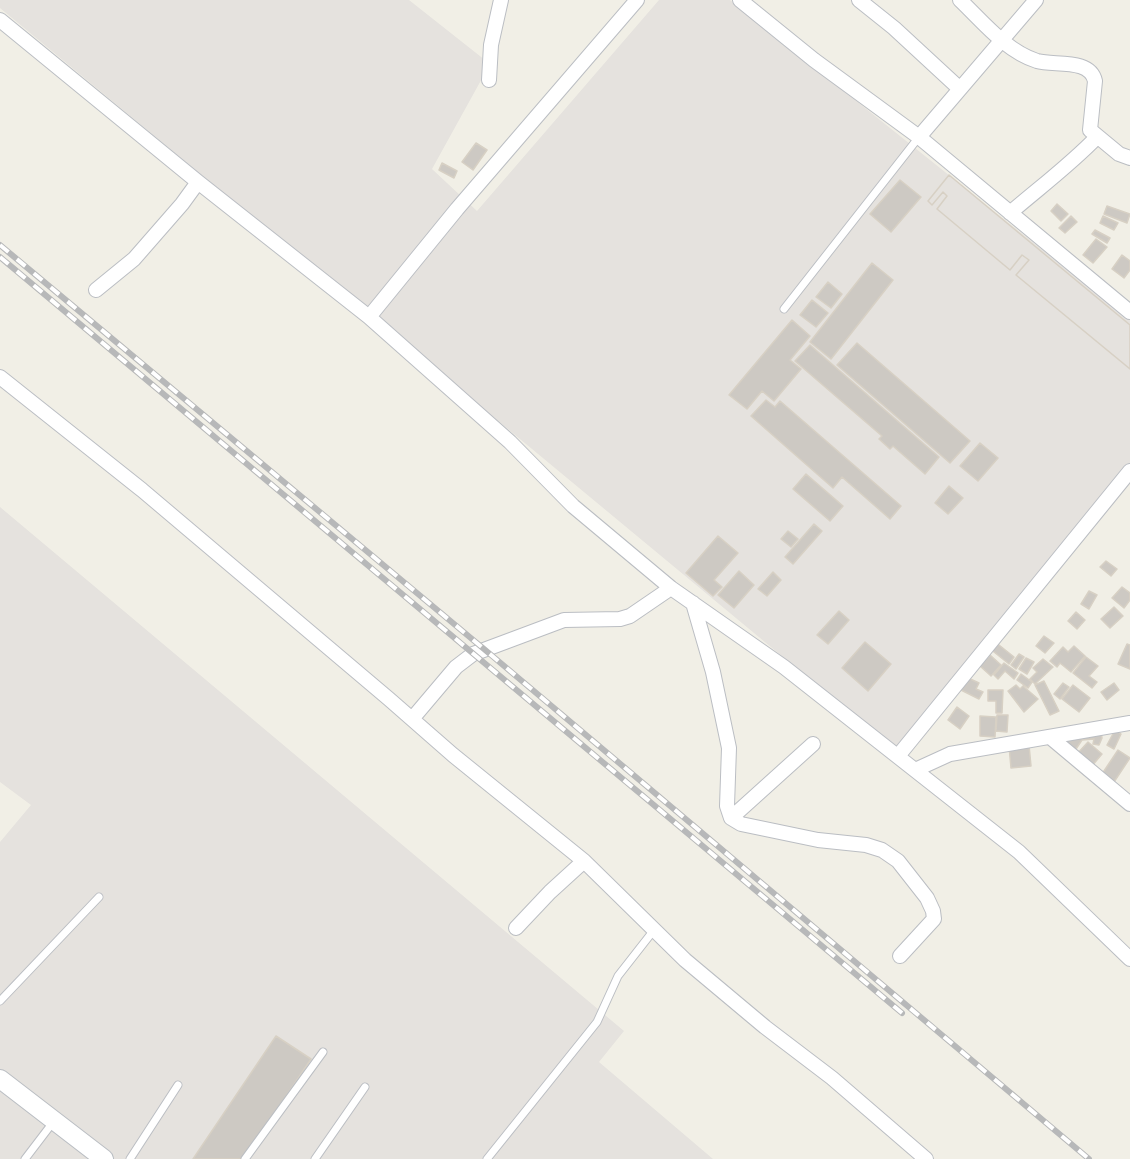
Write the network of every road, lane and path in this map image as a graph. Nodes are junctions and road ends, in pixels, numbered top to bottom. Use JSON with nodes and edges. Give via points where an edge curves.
{"nodes":[{"id":1,"x":501,"y":0,"type":"edge"},
{"id":2,"x":637,"y":0,"type":"edge"},
{"id":3,"x":740,"y":0,"type":"edge"},
{"id":4,"x":859,"y":0,"type":"edge"},
{"id":5,"x":960,"y":0,"type":"edge"},
{"id":6,"x":1036,"y":0,"type":"edge"},
{"id":7,"x":0,"y":20,"type":"edge"},
{"id":8,"x":1002,"y":40,"type":"junction"},
{"id":9,"x":489,"y":80,"type":"dead end"},
{"id":10,"x":960,"y":89,"type":"junction"},
{"id":11,"x":920,"y":137,"type":"junction"},
{"id":12,"x":1097,"y":137,"type":"junction"},
{"id":13,"x":1130,"y":158,"type":"edge"},
{"id":14,"x":198,"y":182,"type":"junction"},
{"id":15,"x":1010,"y":213,"type":"junction"},
{"id":16,"x":96,"y":290,"type":"dead end"},
{"id":17,"x":784,"y":309,"type":"dead end"},
{"id":18,"x":1130,"y":312,"type":"edge"},
{"id":19,"x":369,"y":317,"type":"junction"},
{"id":20,"x":0,"y":376,"type":"edge"},
{"id":21,"x":1130,"y":471,"type":"edge"},
{"id":22,"x":671,"y":588,"type":"junction"},
{"id":23,"x":693,"y":603,"type":"junction"},
{"id":24,"x":412,"y":719,"type":"junction"},
{"id":25,"x":1130,"y":723,"type":"edge"},
{"id":26,"x":1050,"y":737,"type":"junction"},
{"id":27,"x":813,"y":744,"type":"dead end"},
{"id":28,"x":898,"y":756,"type":"junction"},
{"id":29,"x":915,"y":770,"type":"junction"},
{"id":30,"x":1130,"y":804,"type":"edge"},
{"id":31,"x":731,"y":818,"type":"junction"},
{"id":32,"x":584,"y":861,"type":"junction"},
{"id":33,"x":99,"y":897,"type":"dead end"},
{"id":34,"x":516,"y":928,"type":"dead end"},
{"id":35,"x":654,"y":930,"type":"junction"},
{"id":36,"x":900,"y":956,"type":"dead end"},
{"id":37,"x":1130,"y":959,"type":"edge"},
{"id":38,"x":0,"y":1000,"type":"edge"},
{"id":39,"x":323,"y":1052,"type":"dead end"},
{"id":40,"x":0,"y":1079,"type":"edge"},
{"id":41,"x":178,"y":1085,"type":"dead end"},
{"id":42,"x":365,"y":1087,"type":"dead end"},
{"id":43,"x":54,"y":1121,"type":"junction"},
{"id":44,"x":25,"y":1159,"type":"edge"},
{"id":45,"x":104,"y":1159,"type":"edge"},
{"id":46,"x":130,"y":1159,"type":"edge"},
{"id":47,"x":245,"y":1159,"type":"edge"},
{"id":48,"x":315,"y":1159,"type":"edge"},
{"id":49,"x":487,"y":1159,"type":"edge"},
{"id":50,"x":926,"y":1159,"type":"edge"}],
"edges":[{"from":1,"to":9,"type":"street","via":[[491,45]]},
{"from":2,"to":19,"type":"street"},
{"from":3,"to":11,"type":"street"},
{"from":4,"to":10,"type":"street"},
{"from":5,"to":8,"type":"street"},
{"from":6,"to":8,"type":"street"},
{"from":7,"to":14,"type":"street"},
{"from":8,"to":10,"type":"street"},
{"from":8,"to":12,"type":"street","via":[[1036,61],[1089,69],[1095,81],[1090,130]]},
{"from":10,"to":11,"type":"street"},
{"from":11,"to":15,"type":"street"},
{"from":11,"to":17,"type":"lane"},
{"from":12,"to":13,"type":"street"},
{"from":12,"to":15,"type":"street"},
{"from":14,"to":16,"type":"street","via":[[134,259]]},
{"from":14,"to":19,"type":"street"},
{"from":15,"to":18,"type":"street"},
{"from":19,"to":22,"type":"street","via":[[510,442],[573,506]]},
{"from":20,"to":24,"type":"street","via":[[142,490]]},
{"from":21,"to":28,"type":"street"},
{"from":22,"to":23,"type":"street"},
{"from":22,"to":24,"type":"street","via":[[630,616],[564,620],[478,651],[456,667]]},
{"from":23,"to":28,"type":"street","via":[[784,667]]},
{"from":23,"to":31,"type":"street","via":[[729,748],[727,806]]},
{"from":24,"to":32,"type":"street"},
{"from":25,"to":26,"type":"street"},
{"from":26,"to":29,"type":"street","via":[[950,754]]},
{"from":26,"to":30,"type":"street"},
{"from":27,"to":31,"type":"street"},
{"from":28,"to":29,"type":"street"},
{"from":29,"to":37,"type":"street","via":[[1019,852]]},
{"from":31,"to":36,"type":"street","via":[[741,824],[818,840],[866,845],[898,861],[927,898],[934,919]]},
{"from":32,"to":34,"type":"street"},
{"from":32,"to":35,"type":"street"},
{"from":33,"to":38,"type":"lane"},
{"from":35,"to":49,"type":"lane","via":[[618,976],[597,1022]]},
{"from":35,"to":50,"type":"street","via":[[720,990],[832,1078]]},
{"from":39,"to":47,"type":"lane"},
{"from":40,"to":43,"type":"main road"},
{"from":41,"to":46,"type":"lane"},
{"from":42,"to":48,"type":"lane"},
{"from":43,"to":44,"type":"lane"},
{"from":43,"to":45,"type":"main road"}]}
